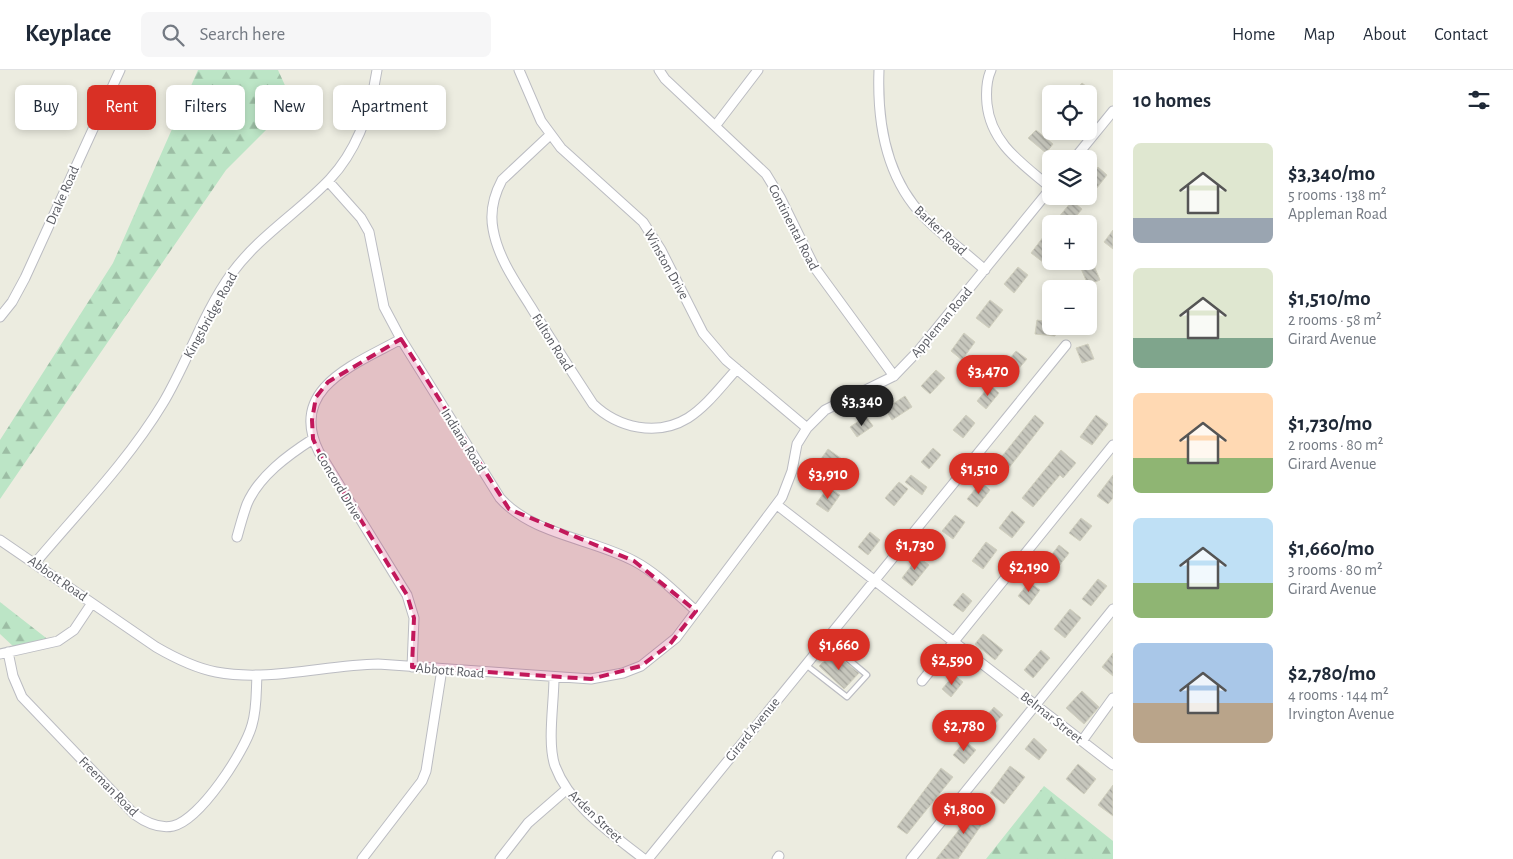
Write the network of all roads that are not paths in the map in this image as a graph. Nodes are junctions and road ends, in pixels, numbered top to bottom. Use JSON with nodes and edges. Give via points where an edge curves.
{"nodes":[{"id":1,"x":120,"y":70,"type":"edge"},
{"id":2,"x":377,"y":70,"type":"edge"},
{"id":3,"x":519,"y":70,"type":"edge"},
{"id":4,"x":659,"y":70,"type":"edge"},
{"id":5,"x":758,"y":70,"type":"edge"},
{"id":6,"x":879,"y":70,"type":"edge"},
{"id":7,"x":991,"y":70,"type":"edge"},
{"id":8,"x":1113,"y":111,"type":"edge"},
{"id":9,"x":716,"y":125,"type":"junction"},
{"id":10,"x":550,"y":134,"type":"junction"},
{"id":11,"x":1081,"y":150,"type":"edge"},
{"id":12,"x":1042,"y":180,"type":"edge"},
{"id":13,"x":328,"y":181,"type":"junction"},
{"id":14,"x":1042,"y":199,"type":"edge"},
{"id":15,"x":985,"y":270,"type":"junction"},
{"id":16,"x":0,"y":317,"type":"edge"},
{"id":17,"x":400,"y":339,"type":"junction"},
{"id":18,"x":1066,"y":345,"type":"dead end"},
{"id":19,"x":737,"y":369,"type":"junction"},
{"id":20,"x":894,"y":376,"type":"junction"},
{"id":21,"x":807,"y":428,"type":"junction"},
{"id":22,"x":313,"y":439,"type":"junction"},
{"id":23,"x":1113,"y":446,"type":"edge"},
{"id":24,"x":777,"y":505,"type":"junction"},
{"id":25,"x":236,"y":537,"type":"dead end"},
{"id":26,"x":0,"y":540,"type":"edge"},
{"id":27,"x":36,"y":562,"type":"junction"},
{"id":28,"x":876,"y":580,"type":"junction"},
{"id":29,"x":92,"y":602,"type":"junction"},
{"id":30,"x":1113,"y":609,"type":"edge"},
{"id":31,"x":696,"y":611,"type":"junction"},
{"id":32,"x":827,"y":641,"type":"junction"},
{"id":33,"x":956,"y":642,"type":"junction"},
{"id":34,"x":4,"y":653,"type":"edge"},
{"id":35,"x":806,"y":665,"type":"junction"},
{"id":36,"x":412,"y":667,"type":"junction"},
{"id":37,"x":442,"y":669,"type":"junction"},
{"id":38,"x":257,"y":675,"type":"junction"},
{"id":39,"x":554,"y":678,"type":"junction"},
{"id":40,"x":922,"y":681,"type":"dead end"},
{"id":41,"x":1113,"y":698,"type":"edge"},
{"id":42,"x":1036,"y":705,"type":"junction"},
{"id":43,"x":1082,"y":741,"type":"junction"},
{"id":44,"x":1113,"y":765,"type":"edge"},
{"id":45,"x":567,"y":789,"type":"junction"},
{"id":46,"x":914,"y":856,"type":"edge"},
{"id":47,"x":362,"y":859,"type":"edge"},
{"id":48,"x":500,"y":859,"type":"edge"},
{"id":49,"x":644,"y":859,"type":"edge"},
{"id":50,"x":648,"y":859,"type":"edge"},
{"id":51,"x":924,"y":859,"type":"edge"}],
"edges":[{"from":1,"to":16,"type":"street","name":"Drake Road","via":[[24,278]]},
{"from":2,"to":13,"type":"street","name":"Kingsbridge Road","via":[[369,113],[360,133]]},
{"from":3,"to":10,"type":"street","name":"Winston Drive"},
{"from":4,"to":9,"type":"street","name":"Continental Road"},
{"from":5,"to":9,"type":"street"},
{"from":6,"to":15,"type":"street","name":"Barker Road","via":[[881,124],[896,175],[912,203],[924,216]]},
{"from":7,"to":12,"type":"street","via":[[986,95],[992,128],[1014,156]]},
{"from":8,"to":11,"type":"street"},
{"from":9,"to":20,"type":"street","name":"Continental Road","via":[[766,174],[815,268]]},
{"from":10,"to":19,"type":"street","name":"Winston Drive","via":[[561,148],[643,222],[661,250],[703,333]]},
{"from":10,"to":19,"type":"street","name":"Fulton Road","via":[[502,180],[493,209],[493,228],[500,254],[509,270],[593,404],[602,413],[624,424],[644,429],[670,426],[688,418]]},
{"from":13,"to":17,"type":"street","name":"Indiana Road","via":[[361,218],[369,232],[384,307]]},
{"from":13,"to":27,"type":"street","name":"Kingsbridge Road","via":[[242,260],[219,294],[164,402],[141,436]]},
{"from":14,"to":15,"type":"street","name":"Appleman Road"},
{"from":15,"to":20,"type":"street","name":"Appleman Road"},
{"from":17,"to":22,"type":"street","name":"Concord Drive","via":[[328,382],[313,404]]},
{"from":17,"to":31,"type":"street","name":"Indiana Road","via":[[510,509],[634,561]]},
{"from":18,"to":28,"type":"street","name":"Girard Avenue"},
{"from":19,"to":21,"type":"street","name":"Winston Drive"},
{"from":20,"to":21,"type":"street","name":"Appleman Road","via":[[825,410]]},
{"from":21,"to":24,"type":"street","name":"Abbott Road","via":[[797,444],[792,471]]},
{"from":22,"to":25,"type":"street","via":[[278,465],[257,487]]},
{"from":22,"to":36,"type":"street","name":"Concord Drive","via":[[407,595],[414,618]]},
{"from":23,"to":33,"type":"street"},
{"from":24,"to":28,"type":"street","name":"Belmar Street"},
{"from":24,"to":31,"type":"street","name":"Abbott Road"},
{"from":26,"to":27,"type":"street","name":"Abbott Road"},
{"from":27,"to":29,"type":"street","name":"Abbott Road"},
{"from":28,"to":32,"type":"street","name":"Girard Avenue"},
{"from":28,"to":33,"type":"street","name":"Belmar Street"},
{"from":29,"to":34,"type":"street","via":[[66,637],[42,646]]},
{"from":29,"to":38,"type":"street","name":"Abbott Road","via":[[177,659],[216,672]]},
{"from":30,"to":42,"type":"street"},
{"from":31,"to":39,"type":"street","name":"Abbott Road","via":[[670,644],[641,666],[591,680]]},
{"from":32,"to":35,"type":"street","name":"Girard Avenue"},
{"from":32,"to":35,"type":"lane","via":[[867,675],[847,697]]},
{"from":33,"to":40,"type":"street"},
{"from":33,"to":42,"type":"street","name":"Belmar Street"},
{"from":34,"to":38,"type":"street","name":"Freeman Road","via":[[22,697],[134,814],[157,826],[172,827],[184,823],[230,771],[248,740],[253,724]]},
{"from":35,"to":50,"type":"street","name":"Girard Avenue"},
{"from":36,"to":37,"type":"street","name":"Abbott Road"},
{"from":36,"to":38,"type":"street","name":"Abbott Road","via":[[346,665]]},
{"from":37,"to":39,"type":"street","name":"Abbott Road"},
{"from":37,"to":47,"type":"street","via":[[432,747],[422,781]]},
{"from":39,"to":45,"type":"street","name":"Arden Street","via":[[552,750],[555,765]]},
{"from":41,"to":43,"type":"street"},
{"from":42,"to":43,"type":"street","name":"Belmar Street"},
{"from":42,"to":46,"type":"street"},
{"from":43,"to":44,"type":"street","name":"Belmar Street"},
{"from":45,"to":48,"type":"street","via":[[528,823]]},
{"from":45,"to":49,"type":"street","name":"Arden Street","via":[[608,832]]},
{"from":46,"to":51,"type":"street"}]}
